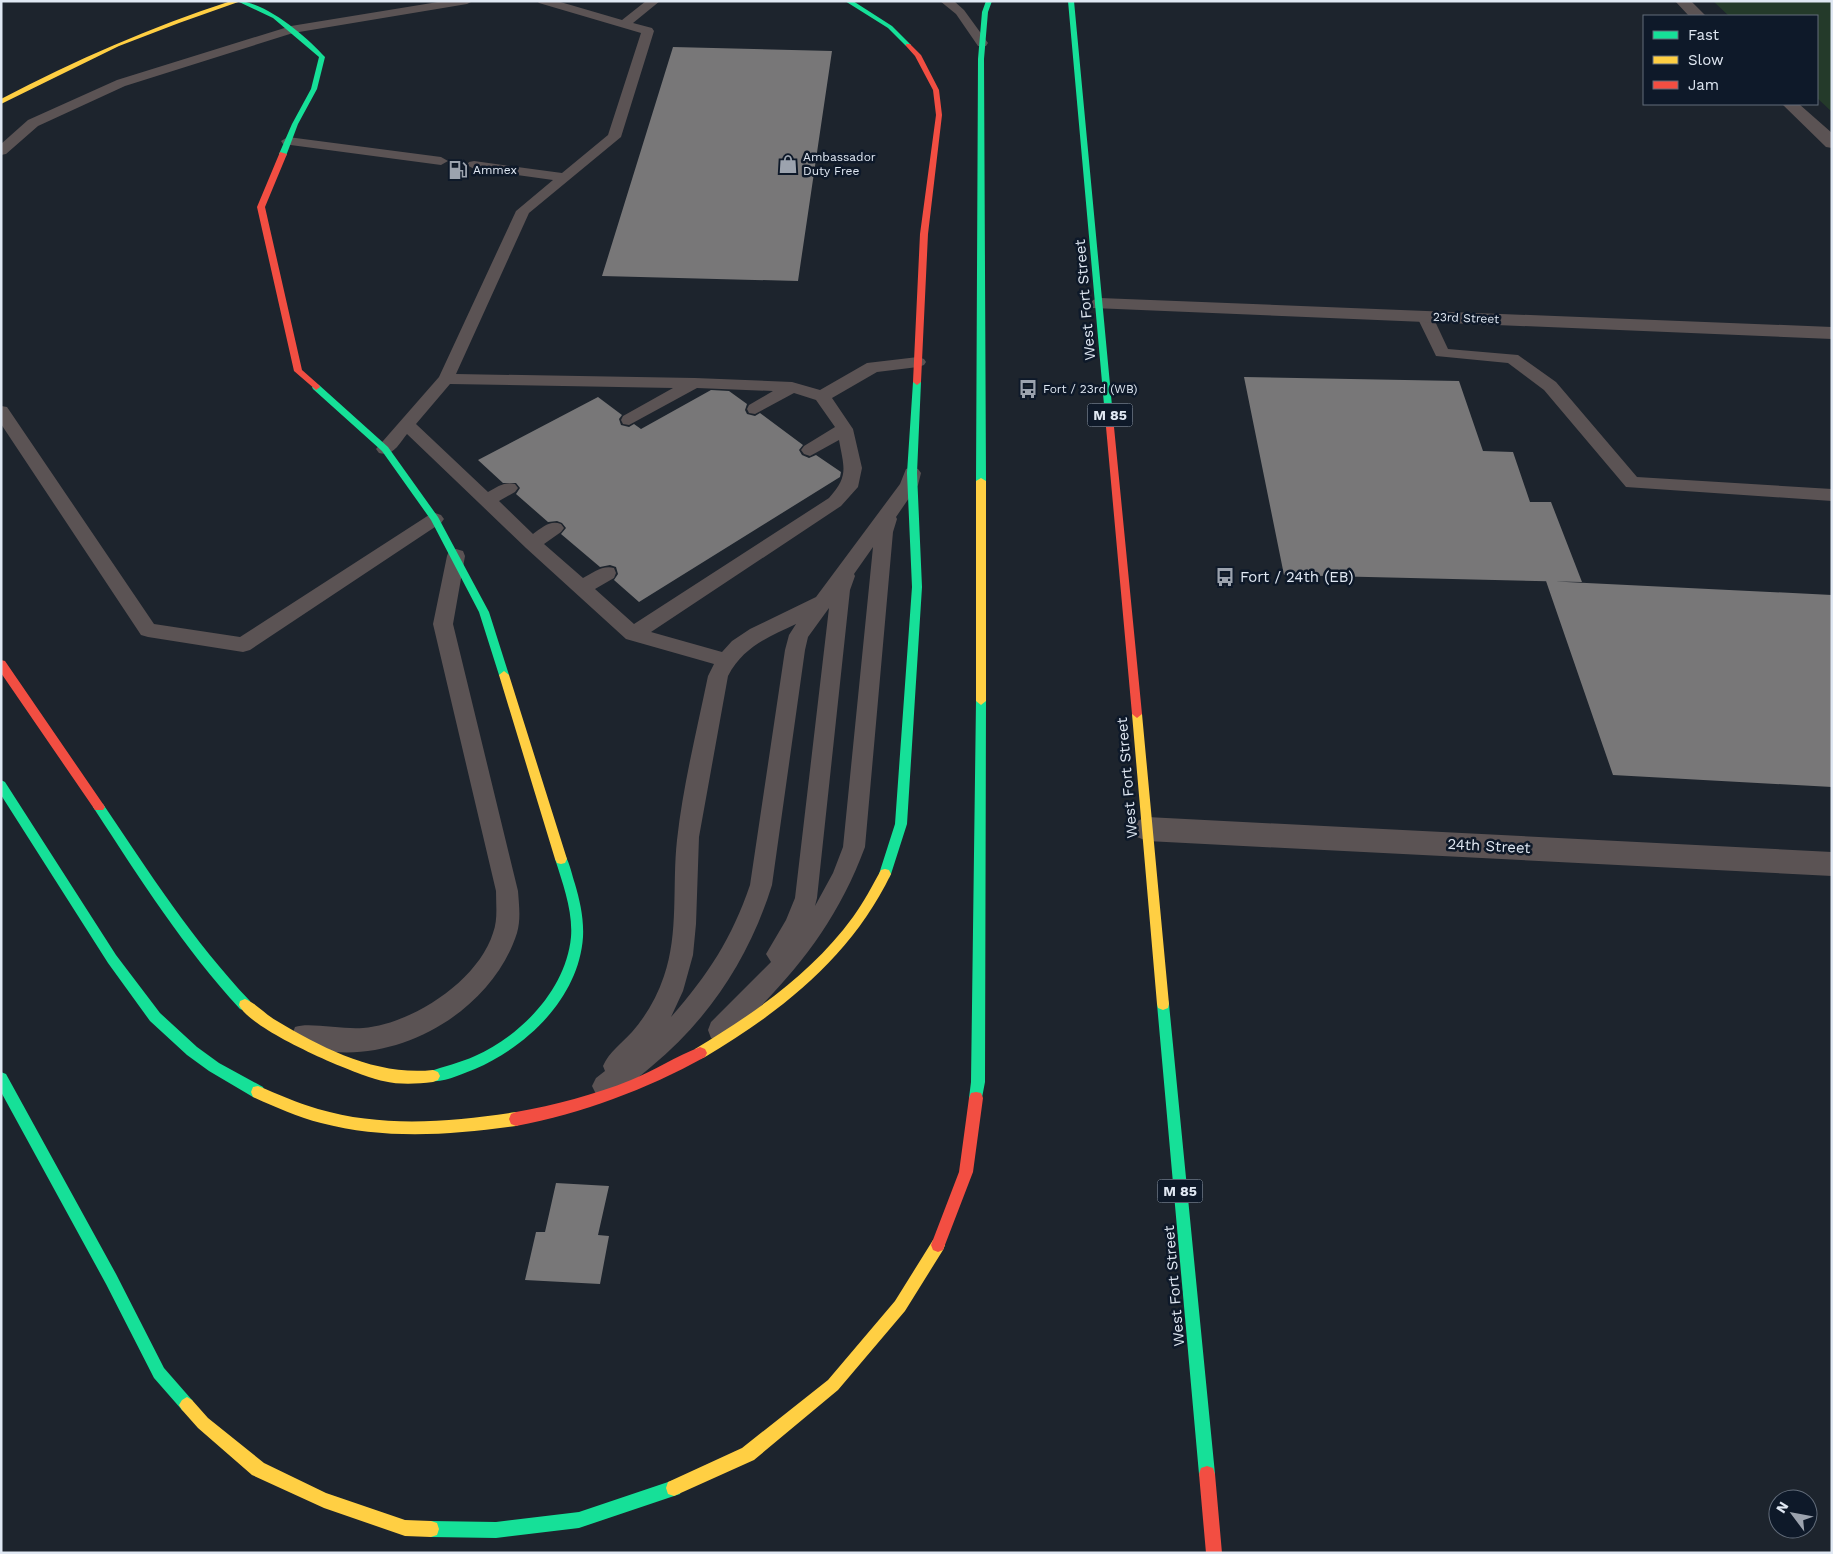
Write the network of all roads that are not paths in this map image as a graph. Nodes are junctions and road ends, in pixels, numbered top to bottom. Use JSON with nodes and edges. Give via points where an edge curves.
{"nodes":[{"id":1,"x":239,"y":1,"type":"edge"},
{"id":2,"x":466,"y":1,"type":"edge"},
{"id":3,"x":543,"y":1,"type":"edge"},
{"id":4,"x":654,"y":1,"type":"edge"},
{"id":5,"x":848,"y":1,"type":"edge"},
{"id":6,"x":946,"y":1,"type":"edge"},
{"id":7,"x":989,"y":1,"type":"edge"},
{"id":8,"x":1071,"y":1,"type":"edge"},
{"id":9,"x":1682,"y":1,"type":"edge"},
{"id":10,"x":1697,"y":15,"type":"edge"},
{"id":11,"x":624,"y":24,"type":"junction"},
{"id":12,"x":291,"y":30,"type":"junction"},
{"id":13,"x":982,"y":43,"type":"junction"},
{"id":14,"x":1,"y":102,"type":"edge"},
{"id":15,"x":1791,"y":105,"type":"edge"},
{"id":16,"x":288,"y":141,"type":"junction"},
{"id":17,"x":1832,"y":143,"type":"edge"},
{"id":18,"x":1,"y":151,"type":"edge"},
{"id":19,"x":441,"y":161,"type":"dead end"},
{"id":20,"x":474,"y":165,"type":"dead end"},
{"id":21,"x":564,"y":177,"type":"junction"},
{"id":22,"x":1100,"y":304,"type":"junction"},
{"id":23,"x":1426,"y":317,"type":"junction"},
{"id":24,"x":1832,"y":333,"type":"edge"},
{"id":25,"x":918,"y":362,"type":"junction"},
{"id":26,"x":446,"y":379,"type":"junction"},
{"id":27,"x":695,"y":383,"type":"junction"},
{"id":28,"x":792,"y":387,"type":"junction"},
{"id":29,"x":822,"y":396,"type":"junction"},
{"id":30,"x":754,"y":410,"type":"dead end"},
{"id":31,"x":1,"y":411,"type":"edge"},
{"id":32,"x":629,"y":420,"type":"dead end"},
{"id":33,"x":406,"y":424,"type":"junction"},
{"id":34,"x":845,"y":429,"type":"junction"},
{"id":35,"x":385,"y":449,"type":"junction"},
{"id":36,"x":810,"y":450,"type":"dead end"},
{"id":37,"x":912,"y":473,"type":"junction"},
{"id":38,"x":509,"y":488,"type":"dead end"},
{"id":39,"x":1832,"y":495,"type":"edge"},
{"id":40,"x":487,"y":500,"type":"junction"},
{"id":41,"x":893,"y":508,"type":"junction"},
{"id":42,"x":435,"y":520,"type":"junction"},
{"id":43,"x":555,"y":528,"type":"dead end"},
{"id":44,"x":532,"y":543,"type":"junction"},
{"id":45,"x":456,"y":556,"type":"junction"},
{"id":46,"x":852,"y":562,"type":"junction"},
{"id":47,"x":607,"y":574,"type":"dead end"},
{"id":48,"x":582,"y":588,"type":"junction"},
{"id":49,"x":830,"y":592,"type":"junction"},
{"id":50,"x":633,"y":634,"type":"junction"},
{"id":51,"x":725,"y":660,"type":"junction"},
{"id":52,"x":1,"y":664,"type":"edge"},
{"id":53,"x":1,"y":785,"type":"edge"},
{"id":54,"x":1147,"y":829,"type":"junction"},
{"id":55,"x":1832,"y":864,"type":"edge"},
{"id":56,"x":280,"y":1029,"type":"junction"},
{"id":57,"x":691,"y":1052,"type":"junction"},
{"id":58,"x":1,"y":1078,"type":"edge"},
{"id":59,"x":639,"y":1083,"type":"junction"},
{"id":60,"x":542,"y":1116,"type":"junction"},
{"id":61,"x":516,"y":1120,"type":"junction"},
{"id":62,"x":1214,"y":1553,"type":"edge"}],
"edges":[{"from":1,"to":12,"type":"main road","via":[[275,17]]},
{"from":1,"to":14,"type":"main road","via":[[126,39],[74,62]]},
{"from":2,"to":12,"type":"lane"},
{"from":3,"to":11,"type":"lane"},
{"from":4,"to":11,"type":"lane"},
{"from":5,"to":25,"type":"main road","via":[[873,15],[904,40],[923,63],[936,90],[939,115],[924,234]]},
{"from":6,"to":13,"type":"lane","via":[[960,12]]},
{"from":7,"to":13,"type":"main road"},
{"from":8,"to":22,"type":"main road","name":"West Fort Street","number":"M 85"},
{"from":9,"to":10,"type":"street"},
{"from":11,"to":21,"type":"lane","via":[[648,31],[614,136]]},
{"from":12,"to":16,"type":"main road","via":[[322,57],[314,89]]},
{"from":12,"to":18,"type":"lane","via":[[120,82],[32,123]]},
{"from":13,"to":58,"type":"main road","via":[[978,1082],[966,1172],[936,1250],[900,1306],[833,1385],[748,1454],[666,1492],[579,1520],[496,1530],[405,1528],[324,1500],[258,1469],[203,1423],[159,1373]]},
{"from":15,"to":17,"type":"street"},
{"from":16,"to":19,"type":"lane"},
{"from":16,"to":35,"type":"main road","via":[[261,207],[298,371]]},
{"from":20,"to":21,"type":"lane"},
{"from":21,"to":26,"type":"lane","via":[[523,211]]},
{"from":22,"to":23,"type":"street","name":"23rd Street"},
{"from":22,"to":54,"type":"main road","name":"West Fort Street","number":"M 85"},
{"from":23,"to":24,"type":"street","name":"23rd Street"},
{"from":23,"to":39,"type":"lane","via":[[1442,353],[1512,358],[1550,386],[1632,483]]},
{"from":25,"to":29,"type":"lane","via":[[874,367]]},
{"from":25,"to":37,"type":"main road"},
{"from":26,"to":27,"type":"lane"},
{"from":26,"to":33,"type":"lane"},
{"from":27,"to":28,"type":"lane"},
{"from":27,"to":32,"type":"lane"},
{"from":28,"to":29,"type":"lane"},
{"from":28,"to":30,"type":"lane"},
{"from":29,"to":34,"type":"lane"},
{"from":31,"to":42,"type":"lane","via":[[148,630],[243,645]]},
{"from":33,"to":35,"type":"lane"},
{"from":33,"to":40,"type":"lane"},
{"from":34,"to":36,"type":"lane"},
{"from":34,"to":50,"type":"lane","via":[[854,468],[849,487],[835,502]]},
{"from":35,"to":42,"type":"main road"},
{"from":37,"to":41,"type":"lane","via":[[909,485]]},
{"from":37,"to":59,"type":"main road","via":[[917,587],[901,824],[897,846],[887,870],[852,928],[828,956],[774,1006],[738,1033]]},
{"from":38,"to":40,"type":"lane"},
{"from":40,"to":44,"type":"lane"},
{"from":41,"to":46,"type":"lane"},
{"from":41,"to":57,"type":"lane","via":[[884,532],[854,847],[846,872],[816,925],[775,975],[720,1030]]},
{"from":42,"to":45,"type":"main road"},
{"from":43,"to":44,"type":"lane"},
{"from":44,"to":48,"type":"lane"},
{"from":45,"to":56,"type":"lane","via":[[443,624],[507,891],[509,911],[505,934],[481,975],[456,999],[424,1022],[395,1035],[366,1040],[336,1040]]},
{"from":45,"to":56,"type":"main road","via":[[484,612],[576,908],[578,932],[574,954],[556,994],[526,1029],[504,1048],[457,1072],[403,1080],[377,1075],[348,1065]]},
{"from":46,"to":49,"type":"lane"},
{"from":46,"to":57,"type":"lane","via":[[841,590],[807,888],[800,917],[790,937],[738,1006]]},
{"from":47,"to":48,"type":"lane"},
{"from":48,"to":50,"type":"lane"},
{"from":49,"to":51,"type":"lane","via":[[804,613],[747,639]]},
{"from":49,"to":60,"type":"lane","via":[[799,635],[795,650],[761,885],[741,936],[698,1003],[644,1058],[591,1095]]},
{"from":50,"to":51,"type":"lane"},
{"from":51,"to":61,"type":"lane","via":[[718,676],[688,838],[684,936],[681,964],[673,988],[645,1035],[595,1083],[563,1101]]},
{"from":52,"to":56,"type":"main road","via":[[198,952],[250,1010]]},
{"from":53,"to":61,"type":"main road","via":[[137,998],[173,1037],[212,1066],[252,1090],[292,1108],[338,1120],[393,1129],[450,1130]]},
{"from":54,"to":55,"type":"street","name":"24th Street"},
{"from":54,"to":62,"type":"main road","name":"West Fort Street","number":"M 85"},
{"from":57,"to":59,"type":"lane"},
{"from":59,"to":60,"type":"main road","via":[[586,1104]]},
{"from":60,"to":61,"type":"main road"}]}
